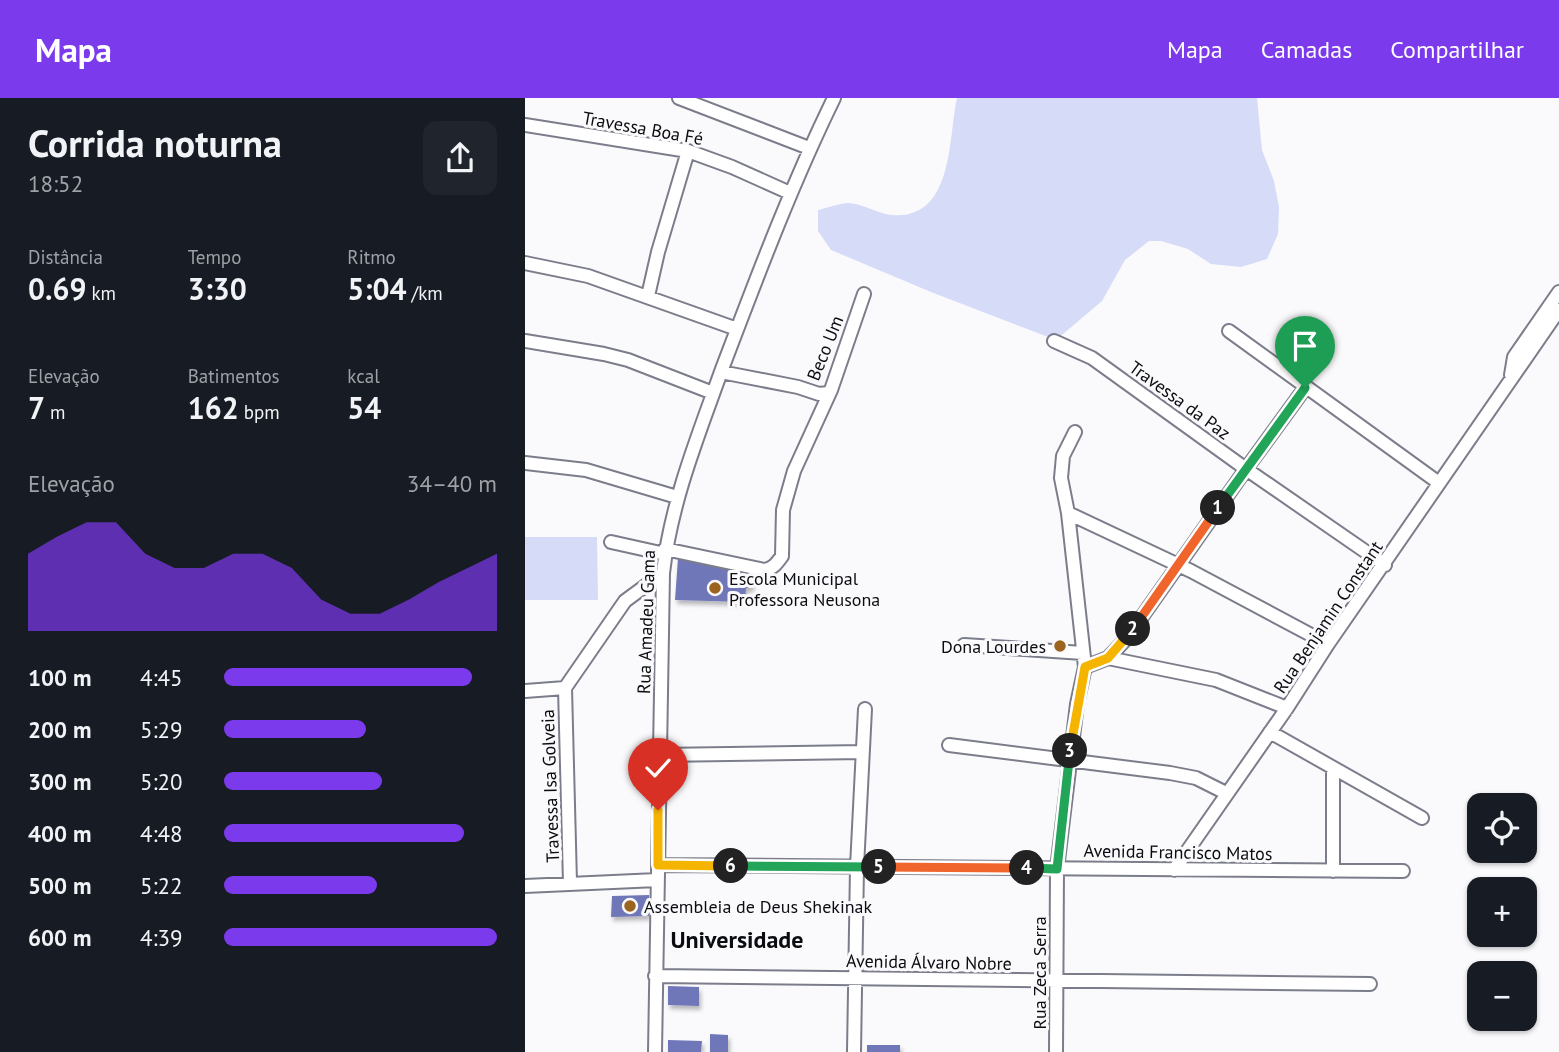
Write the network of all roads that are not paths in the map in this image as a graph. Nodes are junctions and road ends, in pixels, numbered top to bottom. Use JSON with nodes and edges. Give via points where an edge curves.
{"nodes":[{"id":1,"x":679,"y":98,"type":"edge"},
{"id":2,"x":834,"y":98,"type":"edge"},
{"id":3,"x":525,"y":125,"type":"edge"},
{"id":4,"x":809,"y":148,"type":"junction"},
{"id":5,"x":688,"y":151,"type":"junction"},
{"id":6,"x":790,"y":193,"type":"junction"},
{"id":7,"x":525,"y":263,"type":"edge"},
{"id":8,"x":1559,"y":292,"type":"edge"},
{"id":9,"x":864,"y":294,"type":"dead end"},
{"id":10,"x":648,"y":296,"type":"junction"},
{"id":11,"x":1559,"y":310,"type":"edge"},
{"id":12,"x":737,"y":329,"type":"junction"},
{"id":13,"x":1229,"y":331,"type":"dead end"},
{"id":14,"x":525,"y":341,"type":"edge"},
{"id":15,"x":1054,"y":341,"type":"dead end"},
{"id":16,"x":721,"y":372,"type":"junction"},
{"id":17,"x":1510,"y":382,"type":"junction"},
{"id":18,"x":1305,"y":388,"type":"junction"},
{"id":19,"x":831,"y":390,"type":"junction"},
{"id":20,"x":713,"y":393,"type":"junction"},
{"id":21,"x":1075,"y":432,"type":"dead end"},
{"id":22,"x":525,"y":463,"type":"edge"},
{"id":23,"x":1246,"y":469,"type":"junction"},
{"id":24,"x":1439,"y":483,"type":"junction"},
{"id":25,"x":677,"y":498,"type":"junction"},
{"id":26,"x":1068,"y":513,"type":"junction"},
{"id":27,"x":611,"y":542,"type":"dead end"},
{"id":28,"x":665,"y":552,"type":"junction"},
{"id":29,"x":1385,"y":565,"type":"junction"},
{"id":30,"x":1179,"y":566,"type":"junction"},
{"id":31,"x":663,"y":573,"type":"junction"},
{"id":32,"x":1328,"y":644,"type":"junction"},
{"id":33,"x":964,"y":645,"type":"dead end"},
{"id":34,"x":1083,"y":653,"type":"junction"},
{"id":35,"x":1108,"y":658,"type":"junction"},
{"id":36,"x":1085,"y":667,"type":"junction"},
{"id":37,"x":565,"y":688,"type":"junction"},
{"id":38,"x":525,"y":691,"type":"edge"},
{"id":39,"x":1287,"y":708,"type":"junction"},
{"id":40,"x":865,"y":709,"type":"dead end"},
{"id":41,"x":1270,"y":732,"type":"junction"},
{"id":42,"x":949,"y":745,"type":"dead end"},
{"id":43,"x":863,"y":752,"type":"junction"},
{"id":44,"x":659,"y":755,"type":"junction"},
{"id":45,"x":1069,"y":761,"type":"junction"},
{"id":46,"x":1333,"y":768,"type":"junction"},
{"id":47,"x":1226,"y":793,"type":"junction"},
{"id":48,"x":1422,"y":818,"type":"dead end"},
{"id":49,"x":658,"y":865,"type":"junction"},
{"id":50,"x":857,"y":867,"type":"junction"},
{"id":51,"x":1057,"y":869,"type":"junction"},
{"id":52,"x":1174,"y":870,"type":"junction"},
{"id":53,"x":1333,"y":871,"type":"junction"},
{"id":54,"x":1403,"y":871,"type":"dead end"},
{"id":55,"x":657,"y":880,"type":"junction"},
{"id":56,"x":570,"y":883,"type":"junction"},
{"id":57,"x":525,"y":886,"type":"edge"},
{"id":58,"x":655,"y":976,"type":"junction"},
{"id":59,"x":855,"y":978,"type":"junction"},
{"id":60,"x":1057,"y":980,"type":"junction"},
{"id":61,"x":1370,"y":984,"type":"dead end"},
{"id":62,"x":655,"y":1052,"type":"edge"},
{"id":63,"x":854,"y":1052,"type":"edge"},
{"id":64,"x":1056,"y":1052,"type":"edge"}],
"edges":[{"from":1,"to":4,"type":"street"},
{"from":2,"to":4,"type":"street","name":"Rua Amadeu Gama"},
{"from":3,"to":5,"type":"street","name":"Travessa Boa Fé"},
{"from":4,"to":6,"type":"street","name":"Rua Amadeu Gama"},
{"from":5,"to":6,"type":"street","name":"Travessa Boa Fé"},
{"from":5,"to":10,"type":"street"},
{"from":6,"to":12,"type":"street","name":"Rua Amadeu Gama"},
{"from":7,"to":10,"type":"street","via":[[570,270]]},
{"from":8,"to":17,"type":"street","name":"Rua Benjamin Constant","via":[[1514,357]]},
{"from":9,"to":19,"type":"street","name":"Beco Um"},
{"from":10,"to":12,"type":"street"},
{"from":11,"to":17,"type":"street","name":"Rua Benjamin Constant"},
{"from":12,"to":16,"type":"street","name":"Rua Amadeu Gama"},
{"from":13,"to":18,"type":"street"},
{"from":14,"to":20,"type":"street","via":[[616,357]]},
{"from":15,"to":23,"type":"street","name":"Travessa da Paz","via":[[1092,358]]},
{"from":16,"to":19,"type":"street","name":"Beco Um","via":[[819,394]]},
{"from":16,"to":20,"type":"street","name":"Rua Amadeu Gama"},
{"from":17,"to":24,"type":"street","name":"Rua Benjamin Constant"},
{"from":18,"to":23,"type":"street"},
{"from":18,"to":24,"type":"street"},
{"from":19,"to":28,"type":"street","via":[[794,471],[782,510],[782,556],[774,566],[769,569]]},
{"from":20,"to":25,"type":"street","name":"Rua Amadeu Gama"},
{"from":21,"to":26,"type":"street","via":[[1061,470]]},
{"from":22,"to":25,"type":"street","via":[[586,470]]},
{"from":23,"to":29,"type":"street","name":"Travessa da Paz"},
{"from":23,"to":30,"type":"street"},
{"from":24,"to":29,"type":"street","name":"Rua Benjamin Constant"},
{"from":25,"to":28,"type":"street","name":"Rua Amadeu Gama"},
{"from":26,"to":30,"type":"street"},
{"from":26,"to":34,"type":"street"},
{"from":27,"to":28,"type":"street"},
{"from":28,"to":31,"type":"street","name":"Rua Amadeu Gama"},
{"from":29,"to":32,"type":"street","name":"Rua Benjamin Constant"},
{"from":30,"to":32,"type":"street"},
{"from":30,"to":35,"type":"street"},
{"from":31,"to":37,"type":"street","via":[[625,601]]},
{"from":31,"to":44,"type":"street","name":"Rua Amadeu Gama"},
{"from":32,"to":39,"type":"street","name":"Rua Benjamin Constant"},
{"from":33,"to":34,"type":"street"},
{"from":34,"to":36,"type":"street"},
{"from":35,"to":36,"type":"street"},
{"from":35,"to":39,"type":"street","via":[[1204,677]]},
{"from":36,"to":45,"type":"street","name":"Rua Zeca Serra"},
{"from":37,"to":38,"type":"street"},
{"from":37,"to":56,"type":"street","name":"Travessa Isa Golveia"},
{"from":39,"to":41,"type":"street","name":"Rua Benjamin Constant"},
{"from":40,"to":43,"type":"street"},
{"from":41,"to":46,"type":"street"},
{"from":41,"to":47,"type":"street","name":"Rua Benjamin Constant"},
{"from":42,"to":45,"type":"street"},
{"from":43,"to":44,"type":"street"},
{"from":43,"to":50,"type":"street"},
{"from":44,"to":49,"type":"street","name":"Rua Amadeu Gama"},
{"from":45,"to":47,"type":"street","via":[[1190,776]]},
{"from":45,"to":51,"type":"street","name":"Rua Zeca Serra"},
{"from":46,"to":48,"type":"street"},
{"from":46,"to":53,"type":"street"},
{"from":47,"to":52,"type":"street","name":"Rua Benjamin Constant"},
{"from":49,"to":50,"type":"street","name":"Avenida Francisco Matos"},
{"from":49,"to":55,"type":"street","name":"Rua Amadeu Gama"},
{"from":50,"to":51,"type":"street","name":"Avenida Francisco Matos"},
{"from":50,"to":59,"type":"street"},
{"from":51,"to":52,"type":"street","name":"Avenida Francisco Matos"},
{"from":51,"to":60,"type":"street","name":"Rua Zeca Serra"},
{"from":52,"to":53,"type":"street","name":"Avenida Francisco Matos"},
{"from":53,"to":54,"type":"street","name":"Avenida Francisco Matos"},
{"from":55,"to":56,"type":"street"},
{"from":55,"to":58,"type":"street","name":"Rua Amadeu Gama"},
{"from":56,"to":57,"type":"street"},
{"from":58,"to":59,"type":"street","name":"Avenida Álvaro Nobre"},
{"from":58,"to":62,"type":"street","name":"Rua Amadeu Gama"},
{"from":59,"to":60,"type":"street","name":"Avenida Álvaro Nobre"},
{"from":59,"to":63,"type":"street"},
{"from":60,"to":61,"type":"street","name":"Avenida Álvaro Nobre"},
{"from":60,"to":64,"type":"street","name":"Rua Zeca Serra"}]}
